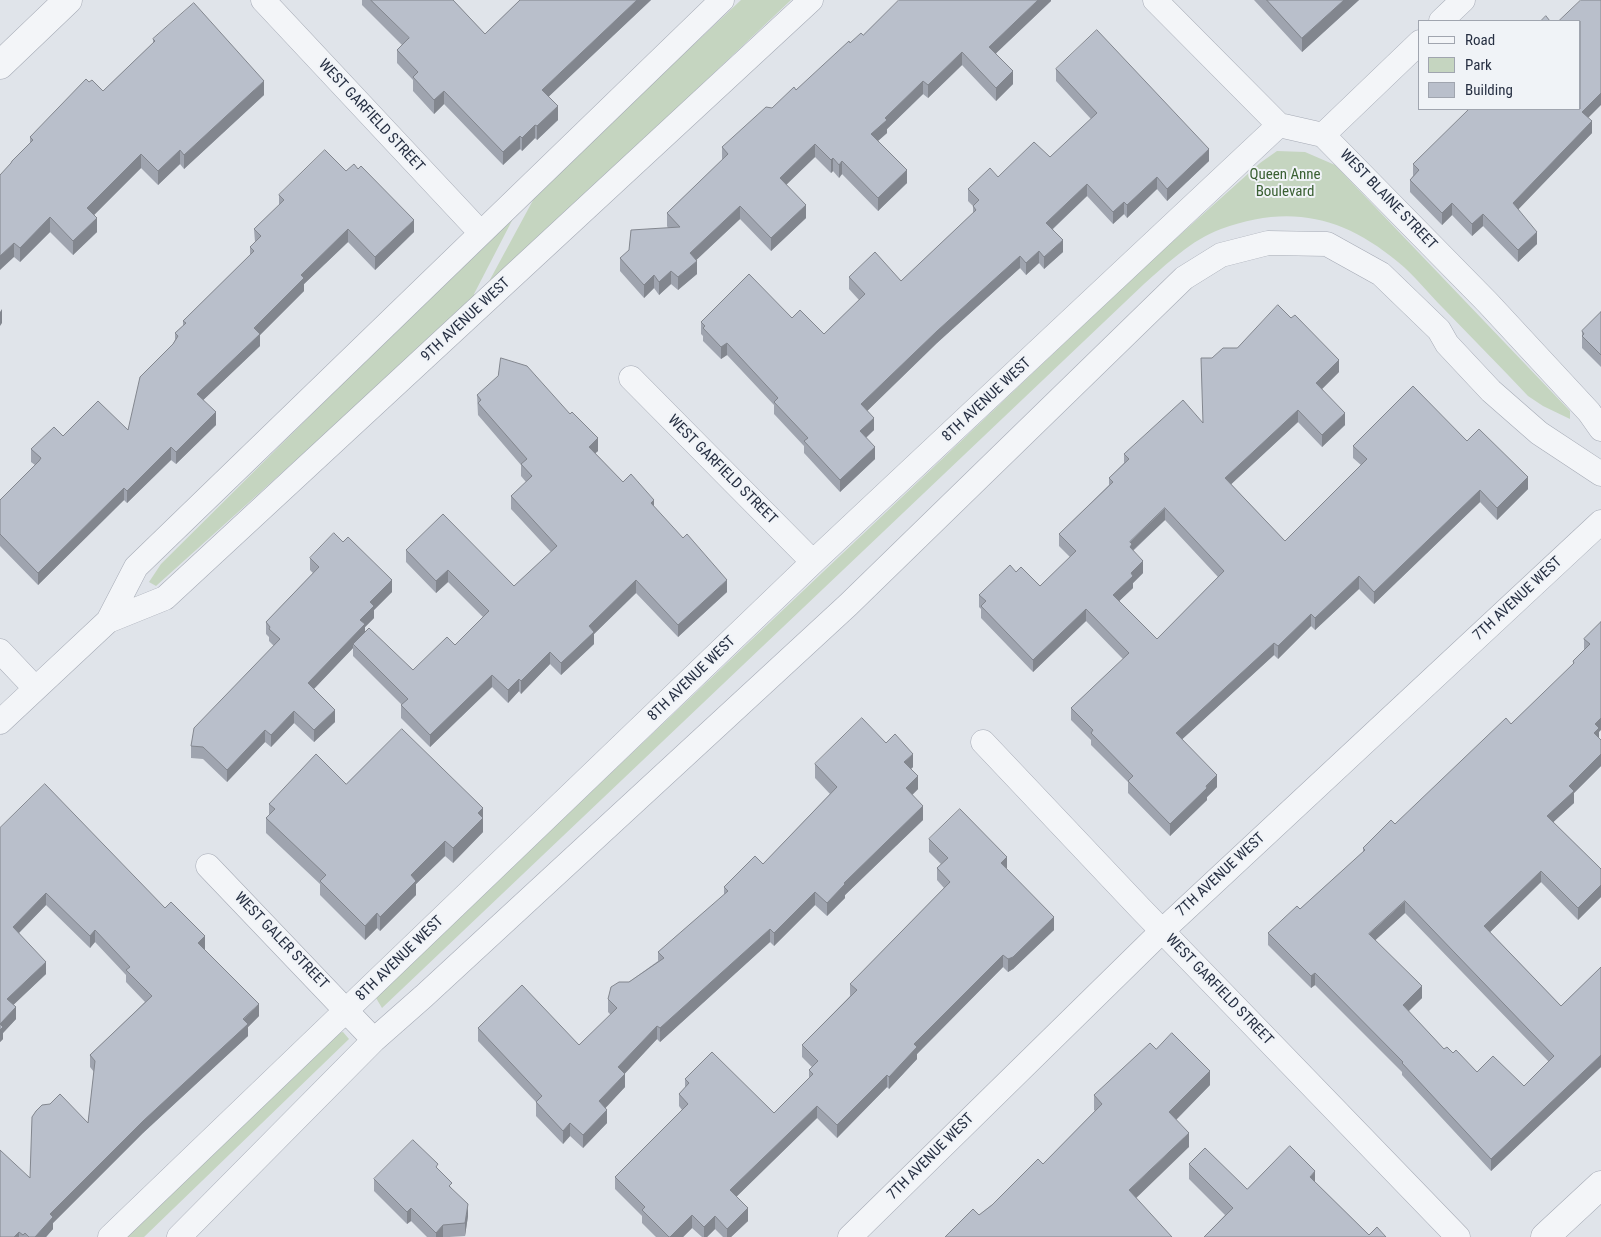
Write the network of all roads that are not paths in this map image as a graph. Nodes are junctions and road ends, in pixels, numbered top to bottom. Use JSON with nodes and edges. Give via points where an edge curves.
{"nodes":[{"id":1,"x":68,"y":0,"type":"edge"},
{"id":2,"x":263,"y":0,"type":"edge"},
{"id":3,"x":722,"y":0,"type":"edge"},
{"id":4,"x":811,"y":0,"type":"edge"},
{"id":5,"x":1155,"y":0,"type":"edge"},
{"id":6,"x":1463,"y":0,"type":"edge"},
{"id":7,"x":1442,"y":20,"type":"edge"},
{"id":8,"x":1418,"y":44,"type":"edge"},
{"id":9,"x":0,"y":65,"type":"edge"},
{"id":10,"x":1279,"y":125,"type":"junction"},
{"id":11,"x":1323,"y":135,"type":"junction"},
{"id":12,"x":480,"y":232,"type":"junction"},
{"id":13,"x":631,"y":378,"type":"dead end"},
{"id":14,"x":1601,"y":429,"type":"edge"},
{"id":15,"x":1601,"y":474,"type":"edge"},
{"id":16,"x":1601,"y":522,"type":"edge"},
{"id":17,"x":814,"y":562,"type":"junction"},
{"id":18,"x":108,"y":620,"type":"junction"},
{"id":19,"x":0,"y":651,"type":"edge"},
{"id":20,"x":35,"y":688,"type":"junction"},
{"id":21,"x":0,"y":722,"type":"edge"},
{"id":22,"x":983,"y":742,"type":"dead end"},
{"id":23,"x":208,"y":866,"type":"dead end"},
{"id":24,"x":1162,"y":930,"type":"junction"},
{"id":25,"x":347,"y":1009,"type":"junction"},
{"id":26,"x":374,"y":1040,"type":"junction"},
{"id":27,"x":1601,"y":1185,"type":"edge"},
{"id":28,"x":110,"y":1237,"type":"edge"},
{"id":29,"x":179,"y":1237,"type":"edge"},
{"id":30,"x":850,"y":1237,"type":"edge"},
{"id":31,"x":1458,"y":1237,"type":"edge"},
{"id":32,"x":1545,"y":1237,"type":"edge"}],
"edges":[{"from":1,"to":9,"type":"street"},
{"from":2,"to":12,"type":"street","name":"WEST GARFIELD STREET"},
{"from":3,"to":12,"type":"street","name":"9TH AVENUE WEST"},
{"from":4,"to":18,"type":"street","name":"9TH AVENUE WEST","via":[[165,598]]},
{"from":5,"to":10,"type":"street"},
{"from":6,"to":7,"type":"street"},
{"from":8,"to":11,"type":"street"},
{"from":10,"to":11,"type":"street"},
{"from":10,"to":17,"type":"street","name":"8TH AVENUE WEST"},
{"from":11,"to":14,"type":"street","name":"WEST BLAINE STREET","via":[[1488,303]]},
{"from":12,"to":18,"type":"street","name":"9TH AVENUE WEST","via":[[136,567]]},
{"from":13,"to":17,"type":"street","name":"WEST GARFIELD STREET"},
{"from":15,"to":26,"type":"street","via":[[1539,433],[1491,391],[1447,344],[1439,330],[1381,274],[1327,244],[1268,243],[1221,255],[1184,278],[848,604]]},
{"from":16,"to":24,"type":"street","name":"7TH AVENUE WEST"},
{"from":17,"to":25,"type":"street","name":"8TH AVENUE WEST"},
{"from":18,"to":20,"type":"street","name":"9TH AVENUE WEST"},
{"from":19,"to":20,"type":"street"},
{"from":20,"to":21,"type":"street","name":"9TH AVENUE WEST"},
{"from":22,"to":24,"type":"street","name":"WEST GARFIELD STREET"},
{"from":23,"to":25,"type":"street","name":"WEST GALER STREET"},
{"from":24,"to":30,"type":"street","name":"7TH AVENUE WEST"},
{"from":24,"to":31,"type":"street","name":"WEST GARFIELD STREET"},
{"from":25,"to":26,"type":"street","name":"WEST GALER STREET"},
{"from":25,"to":28,"type":"street","name":"8TH AVENUE WEST"},
{"from":26,"to":29,"type":"street"},
{"from":27,"to":32,"type":"street"}]}
